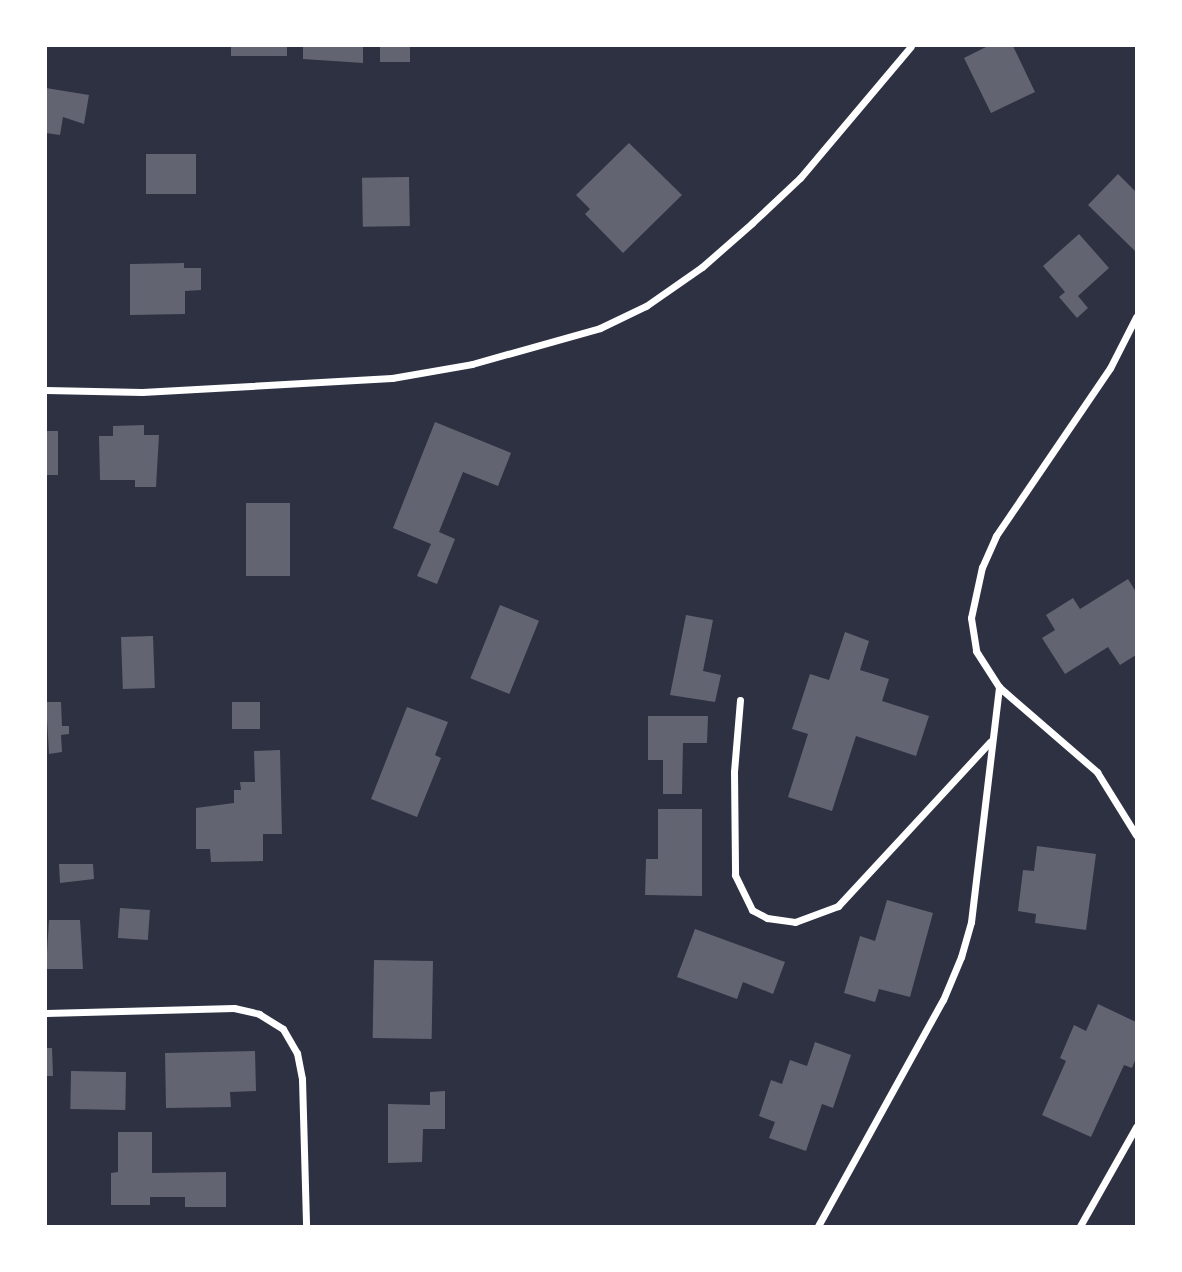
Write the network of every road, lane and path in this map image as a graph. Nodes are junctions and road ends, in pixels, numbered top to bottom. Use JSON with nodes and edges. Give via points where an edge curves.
{"nodes":[{"id":1,"x":911,"y":46,"type":"edge"},
{"id":2,"x":1136,"y":317,"type":"edge"},
{"id":3,"x":46,"y":390,"type":"edge"},
{"id":4,"x":999,"y":687,"type":"junction"},
{"id":5,"x":740,"y":700,"type":"dead end"},
{"id":6,"x":991,"y":741,"type":"junction"},
{"id":7,"x":1136,"y":835,"type":"edge"},
{"id":8,"x":46,"y":1013,"type":"edge"},
{"id":9,"x":1136,"y":1127,"type":"edge"},
{"id":10,"x":306,"y":1227,"type":"edge"},
{"id":11,"x":818,"y":1227,"type":"edge"},
{"id":12,"x":1080,"y":1227,"type":"edge"}],
"edges":[{"from":1,"to":3,"type":"street","via":[[800,178],[752,223],[702,267],[646,306],[600,328],[472,364],[392,378],[142,392]]},
{"from":2,"to":4,"type":"street","via":[[1110,368],[1012,507],[982,567],[971,636],[984,667]]},
{"from":4,"to":6,"type":"street"},
{"from":4,"to":7,"type":"street","via":[[1097,772]]},
{"from":5,"to":6,"type":"street","via":[[734,772],[735,875],[752,910],[767,918],[794,922],[838,906]]},
{"from":6,"to":11,"type":"street","via":[[971,922],[961,957],[943,1000]]},
{"from":8,"to":10,"type":"street","via":[[234,1008],[259,1014],[283,1030],[297,1053],[302,1079]]},
{"from":9,"to":12,"type":"street"}]}
